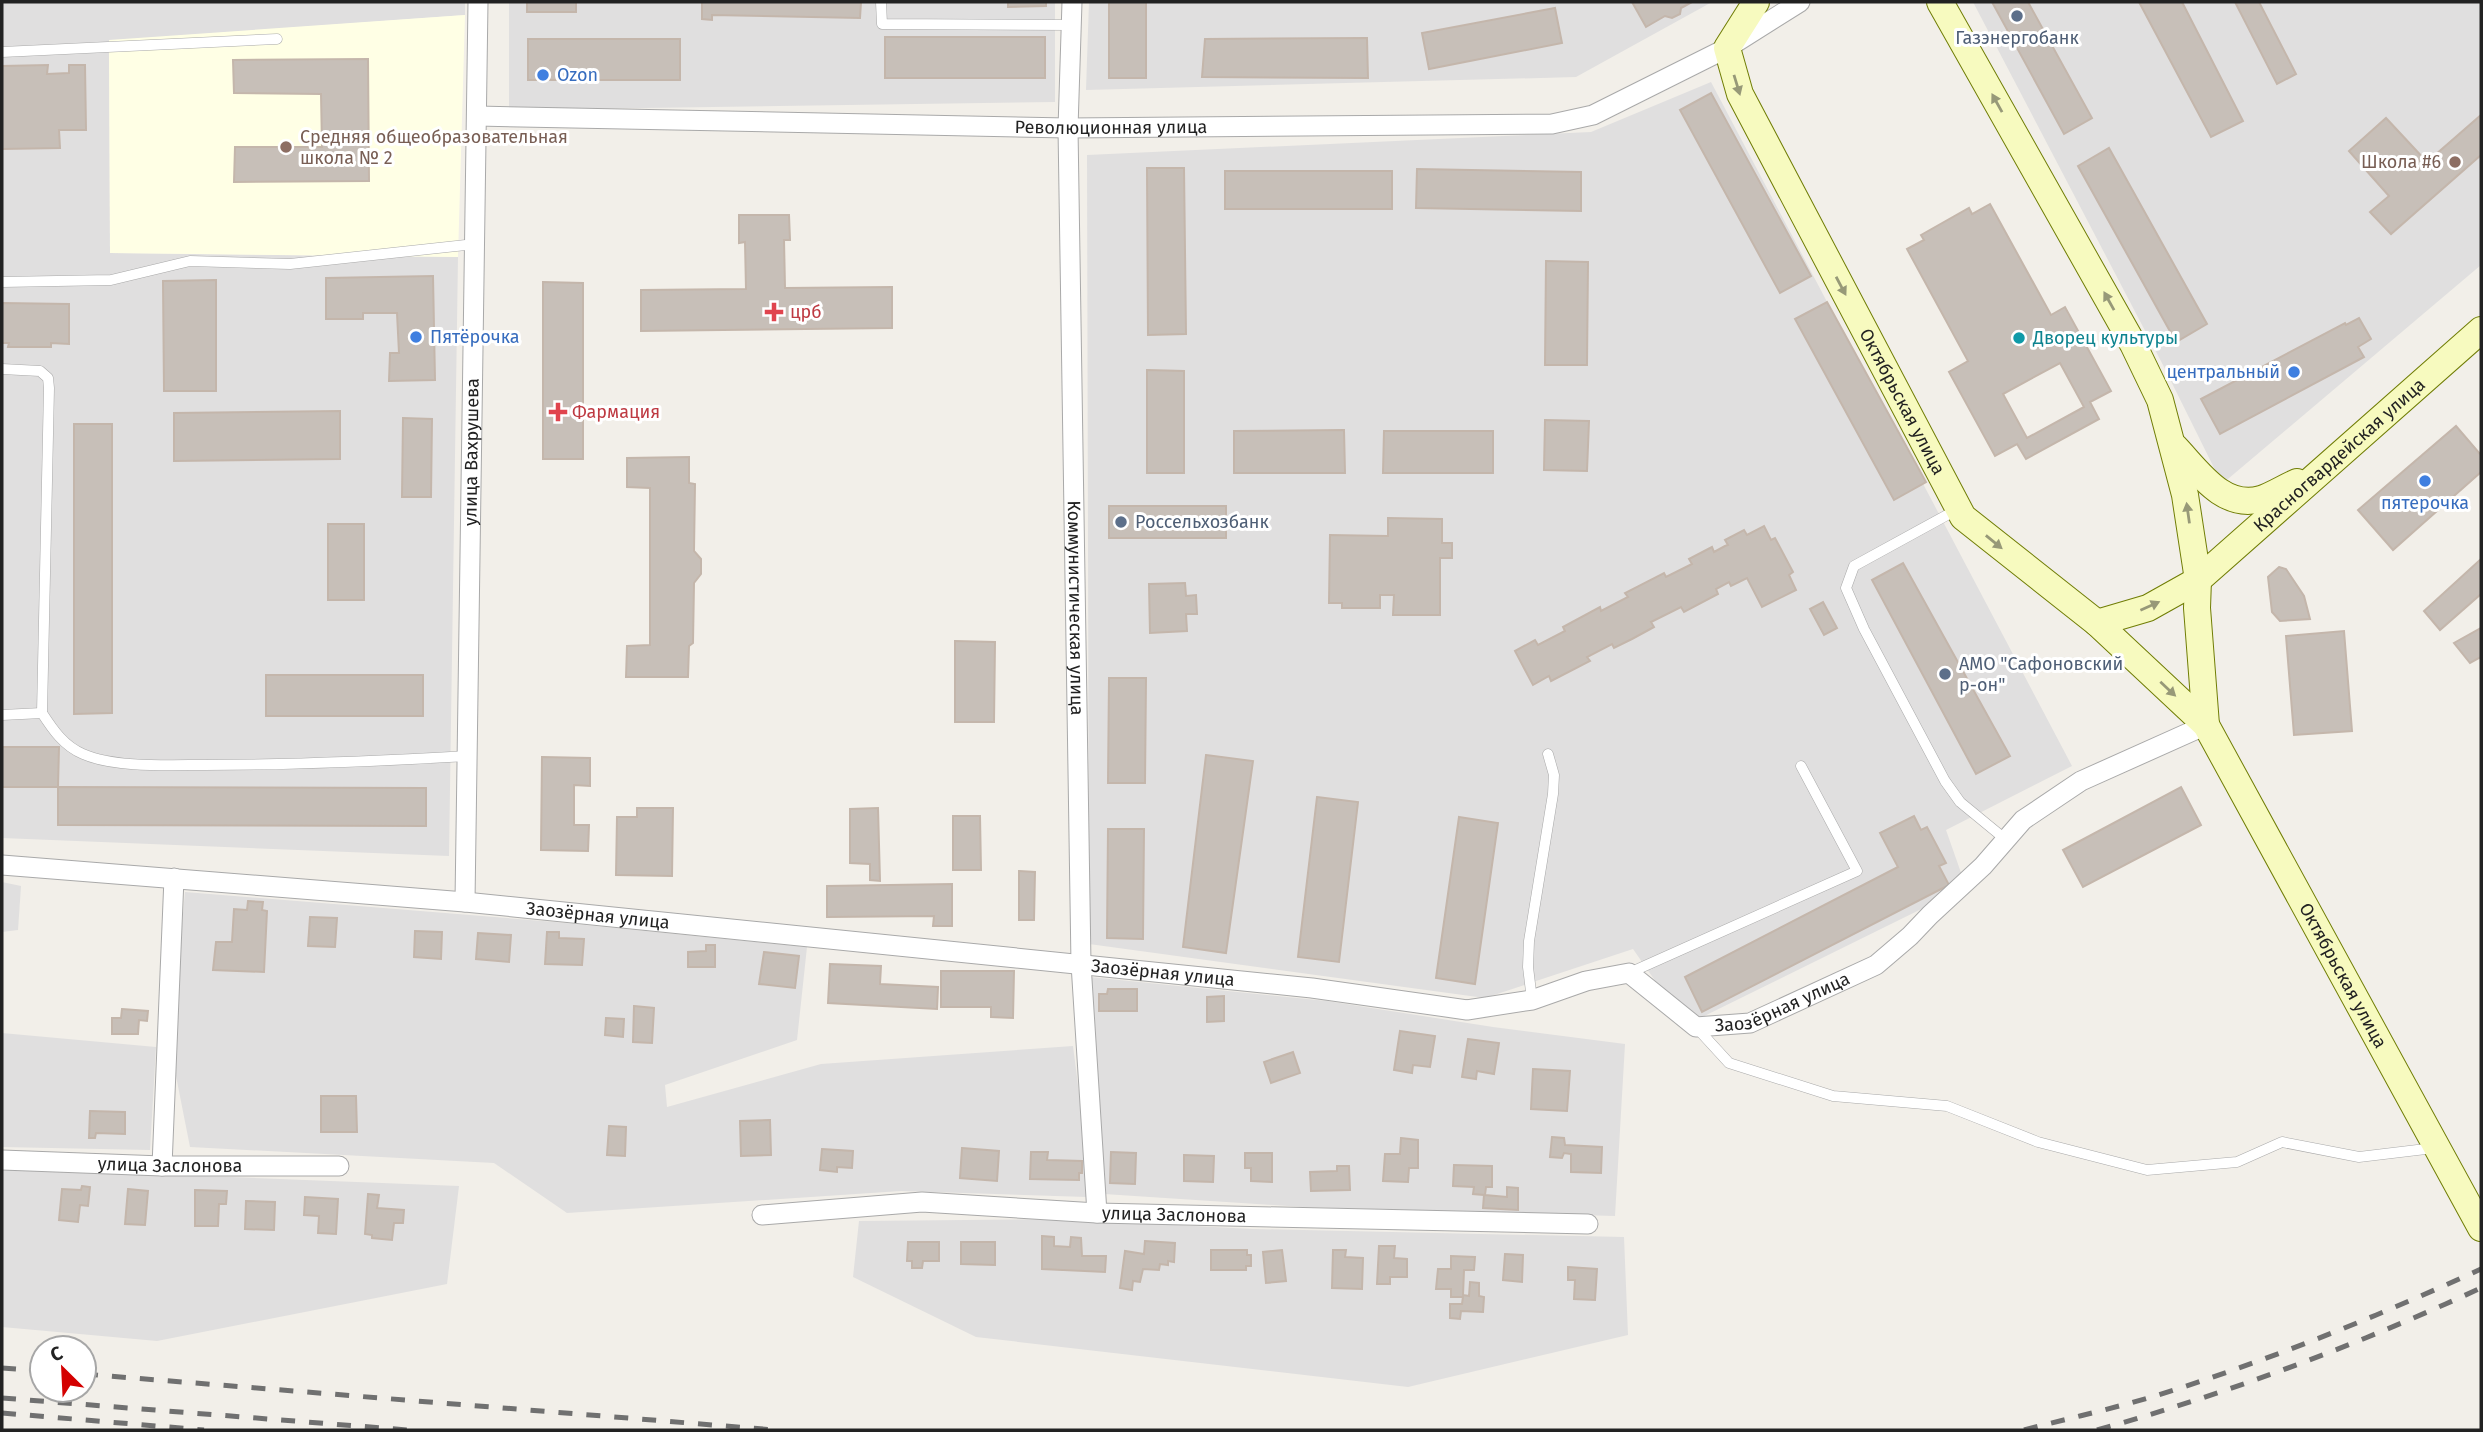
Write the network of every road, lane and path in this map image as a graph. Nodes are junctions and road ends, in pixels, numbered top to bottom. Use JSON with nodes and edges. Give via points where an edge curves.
{"nodes":[{"id":1,"x":478,"y":2,"type":"edge"},
{"id":2,"x":881,"y":2,"type":"edge"},
{"id":3,"x":1072,"y":2,"type":"edge"},
{"id":4,"x":1756,"y":2,"type":"edge"},
{"id":5,"x":1801,"y":2,"type":"edge"},
{"id":6,"x":1940,"y":2,"type":"edge"},
{"id":7,"x":1072,"y":25,"type":"junction"},
{"id":8,"x":277,"y":39,"type":"dead end"},
{"id":9,"x":1727,"y":48,"type":"junction"},
{"id":10,"x":2,"y":52,"type":"edge"},
{"id":11,"x":477,"y":116,"type":"junction"},
{"id":12,"x":1068,"y":128,"type":"junction"},
{"id":13,"x":475,"y":244,"type":"junction"},
{"id":14,"x":2,"y":282,"type":"edge"},
{"id":15,"x":2481,"y":330,"type":"edge"},
{"id":16,"x":2,"y":369,"type":"edge"},
{"id":17,"x":2172,"y":443,"type":"junction"},
{"id":18,"x":2324,"y":470,"type":"junction"},
{"id":19,"x":1959,"y":509,"type":"junction"},
{"id":20,"x":2198,"y":580,"type":"junction"},
{"id":21,"x":2097,"y":623,"type":"junction"},
{"id":22,"x":43,"y":713,"type":"junction"},
{"id":23,"x":2,"y":715,"type":"edge"},
{"id":24,"x":2206,"y":725,"type":"junction"},
{"id":25,"x":1548,"y":754,"type":"dead end"},
{"id":26,"x":468,"y":756,"type":"junction"},
{"id":27,"x":1801,"y":766,"type":"dead end"},
{"id":28,"x":2005,"y":839,"type":"junction"},
{"id":29,"x":2,"y":865,"type":"edge"},
{"id":30,"x":174,"y":877,"type":"junction"},
{"id":31,"x":465,"y":902,"type":"junction"},
{"id":32,"x":1081,"y":964,"type":"junction"},
{"id":33,"x":1629,"y":973,"type":"junction"},
{"id":34,"x":1532,"y":1000,"type":"junction"},
{"id":35,"x":1696,"y":1027,"type":"junction"},
{"id":36,"x":2438,"y":1148,"type":"junction"},
{"id":37,"x":2,"y":1160,"type":"edge"},
{"id":38,"x":162,"y":1166,"type":"junction"},
{"id":39,"x":339,"y":1166,"type":"dead end"},
{"id":40,"x":1097,"y":1213,"type":"junction"},
{"id":41,"x":762,"y":1215,"type":"dead end"},
{"id":42,"x":1588,"y":1224,"type":"dead end"},
{"id":43,"x":2481,"y":1228,"type":"edge"}],
"edges":[{"from":1,"to":11,"type":"street","name":"улица Вахрушева"},
{"from":2,"to":7,"type":"lane","via":[[881,24]]},
{"from":3,"to":7,"type":"street","name":"Коммунистическая улица"},
{"from":4,"to":9,"type":"main road"},
{"from":5,"to":9,"type":"street","name":"Революционная улица"},
{"from":17,"to":6,"type":"main road","name":"Октябрьская улица","one_way":true,"via":[[2160,400],[2133,344]]},
{"from":7,"to":12,"type":"street","name":"Коммунистическая улица"},
{"from":8,"to":10,"type":"lane"},
{"from":9,"to":12,"type":"street","name":"Революционная улица","via":[[1593,115],[1552,124]]},
{"from":9,"to":19,"type":"main road","name":"Октябрьская улица","one_way":true,"via":[[1740,94]]},
{"from":11,"to":12,"type":"street","name":"Революционная улица"},
{"from":11,"to":13,"type":"street","name":"улица Вахрушева"},
{"from":12,"to":32,"type":"street","name":"Коммунистическая улица"},
{"from":13,"to":14,"type":"lane","via":[[290,264],[190,261],[111,280]]},
{"from":13,"to":26,"type":"street","name":"улица Вахрушева"},
{"from":15,"to":18,"type":"main road","name":"Красногвардейская улица"},
{"from":16,"to":22,"type":"lane","via":[[40,371],[48,378]]},
{"from":17,"to":18,"type":"main road","via":[[2214,489],[2233,500],[2260,499]]},
{"from":20,"to":17,"type":"main road","name":"Октябрьская улица","one_way":true},
{"from":18,"to":20,"type":"main road","name":"Красногвардейская улица"},
{"from":19,"to":21,"type":"main road","name":"Октябрьская улица","one_way":true,"via":[[1963,517]]},
{"from":19,"to":28,"type":"lane","via":[[1854,566],[1846,588],[1945,781],[1960,802]]},
{"from":21,"to":20,"type":"main road","name":"Красногвардейская улица","one_way":true,"via":[[2148,608]]},
{"from":20,"to":24,"type":"main road","name":"Октябрьская улица"},
{"from":21,"to":24,"type":"main road","name":"Октябрьская улица","one_way":true},
{"from":22,"to":23,"type":"lane"},
{"from":22,"to":26,"type":"lane","via":[[56,734],[83,755],[155,765],[304,765]]},
{"from":24,"to":28,"type":"street","name":"Заозёрная улица","via":[[2081,781],[2023,820]]},
{"from":24,"to":36,"type":"main road","name":"Октябрьская улица"},
{"from":25,"to":34,"type":"lane","via":[[1553,794],[1529,941]]},
{"from":26,"to":31,"type":"street","name":"улица Вахрушева"},
{"from":27,"to":33,"type":"lane","via":[[1857,871]]},
{"from":28,"to":35,"type":"street","name":"Заозёрная улица","via":[[1983,866],[1876,965],[1750,1023]]},
{"from":29,"to":30,"type":"street","name":"Заозёрная улица"},
{"from":30,"to":31,"type":"street","name":"Заозёрная улица"},
{"from":30,"to":38,"type":"street"},
{"from":31,"to":32,"type":"street","name":"Заозёрная улица"},
{"from":32,"to":34,"type":"street","name":"Заозёрная улица","via":[[1312,988],[1467,1010]]},
{"from":32,"to":40,"type":"street","name":"Коммунистическая улица"},
{"from":33,"to":34,"type":"street","name":"Заозёрная улица","via":[[1586,981]]},
{"from":33,"to":35,"type":"street","name":"Заозёрная улица"},
{"from":35,"to":36,"type":"lane","via":[[1729,1063],[1742,1068],[1833,1096],[1947,1106],[2038,1142],[2147,1170],[2237,1162],[2283,1142],[2359,1157]]},
{"from":36,"to":43,"type":"main road","name":"Октябрьская улица"},
{"from":37,"to":38,"type":"street","name":"улица Заслонова"},
{"from":38,"to":39,"type":"street","name":"улица Заслонова"},
{"from":40,"to":41,"type":"street","name":"улица Заслонова","via":[[922,1202]]},
{"from":40,"to":42,"type":"street","name":"улица Заслонова"}]}
